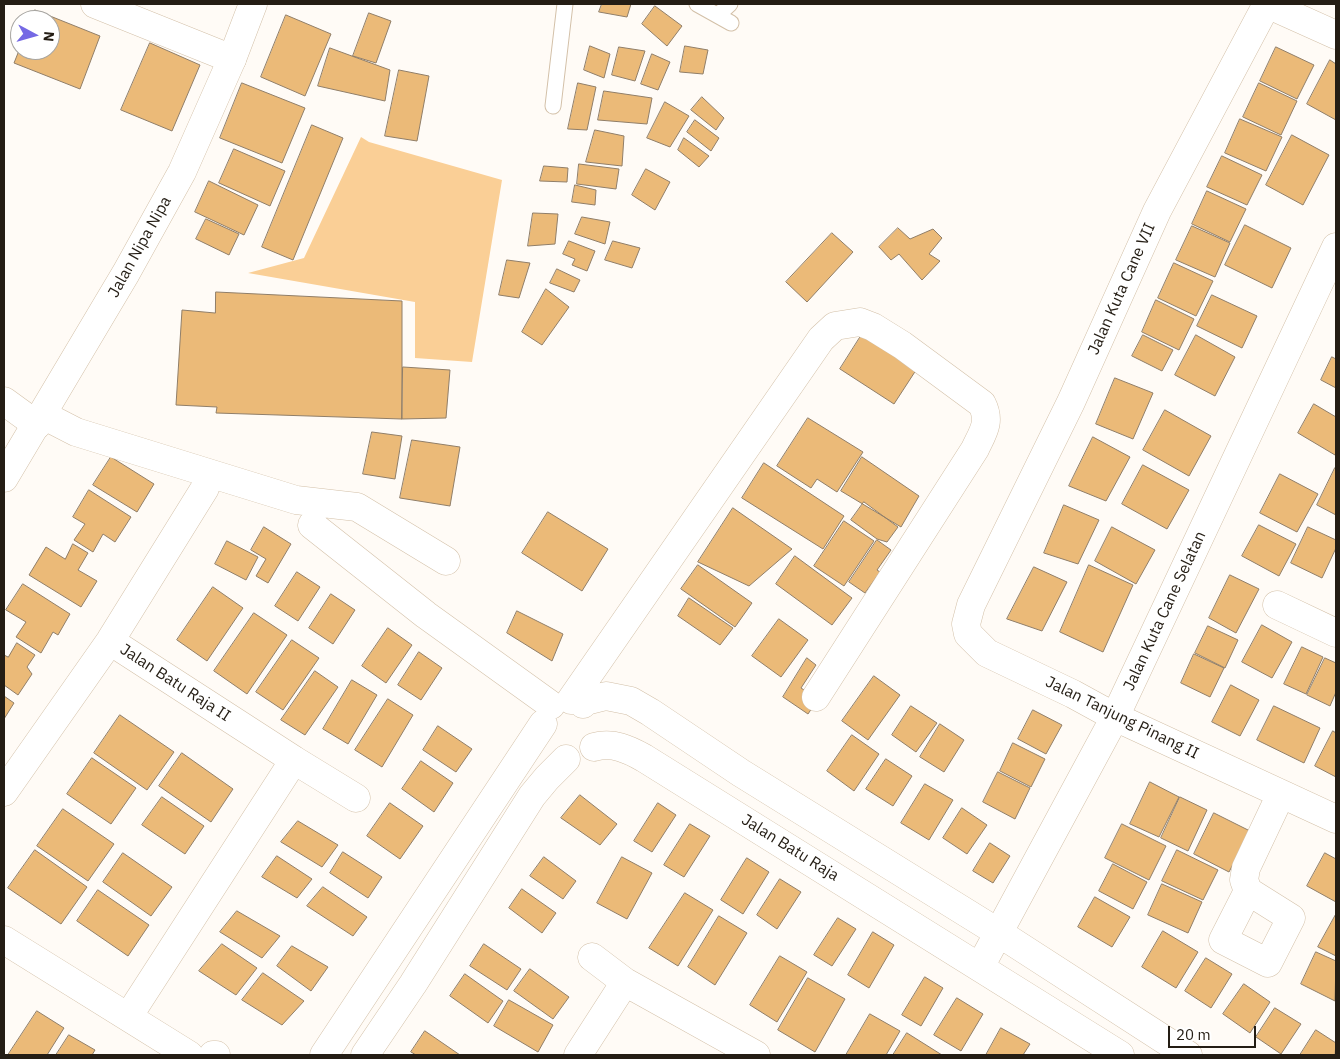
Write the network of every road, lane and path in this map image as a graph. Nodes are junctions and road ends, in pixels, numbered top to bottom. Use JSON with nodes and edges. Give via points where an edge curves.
{"nodes":[{"id":1,"x":95,"y":4,"type":"edge"},
{"id":2,"x":253,"y":4,"type":"edge"},
{"id":3,"x":565,"y":4,"type":"edge"},
{"id":4,"x":697,"y":4,"type":"edge"},
{"id":5,"x":730,"y":4,"type":"edge"},
{"id":6,"x":1267,"y":4,"type":"edge"},
{"id":7,"x":718,"y":15,"type":"junction"},
{"id":8,"x":732,"y":23,"type":"dead end"},
{"id":9,"x":1336,"y":36,"type":"edge"},
{"id":10,"x":232,"y":59,"type":"junction"},
{"id":11,"x":553,"y":106,"type":"dead end"},
{"id":12,"x":1336,"y":247,"type":"edge"},
{"id":13,"x":4,"y":401,"type":"edge"},
{"id":14,"x":40,"y":420,"type":"junction"},
{"id":15,"x":4,"y":478,"type":"edge"},
{"id":16,"x":205,"y":488,"type":"dead end"},
{"id":17,"x":312,"y":525,"type":"dead end"},
{"id":18,"x":446,"y":561,"type":"dead end"},
{"id":19,"x":984,"y":578,"type":"joint"},
{"id":20,"x":1278,"y":605,"type":"dead end"},
{"id":21,"x":1336,"y":633,"type":"edge"},
{"id":22,"x":110,"y":641,"type":"junction"},
{"id":23,"x":816,"y":697,"type":"dead end"},
{"id":24,"x":562,"y":708,"type":"junction"},
{"id":25,"x":1115,"y":717,"type":"junction"},
{"id":26,"x":594,"y":747,"type":"junction"},
{"id":27,"x":566,"y":759,"type":"junction"},
{"id":28,"x":294,"y":760,"type":"junction"},
{"id":29,"x":4,"y":792,"type":"edge"},
{"id":30,"x":1281,"y":794,"type":"junction"},
{"id":31,"x":356,"y":798,"type":"dead end"},
{"id":32,"x":1336,"y":819,"type":"edge"},
{"id":33,"x":1248,"y":891,"type":"dead end"},
{"id":34,"x":999,"y":933,"type":"junction"},
{"id":35,"x":4,"y":940,"type":"edge"},
{"id":36,"x":592,"y":958,"type":"dead end"},
{"id":37,"x":980,"y":967,"type":"junction"},
{"id":38,"x":625,"y":982,"type":"junction"},
{"id":39,"x":128,"y":1017,"type":"junction"},
{"id":40,"x":189,"y":1055,"type":"edge"},
{"id":41,"x":324,"y":1055,"type":"edge"},
{"id":42,"x":365,"y":1055,"type":"edge"},
{"id":43,"x":578,"y":1055,"type":"edge"},
{"id":44,"x":756,"y":1055,"type":"edge"},
{"id":45,"x":1120,"y":1055,"type":"edge"},
{"id":46,"x":1188,"y":1055,"type":"edge"}],
"edges":[{"from":1,"to":10,"type":"street"},
{"from":2,"to":10,"type":"street","name":"Jalan Nipa Nipa"},
{"from":3,"to":11,"type":"lane"},
{"from":4,"to":7,"type":"lane"},
{"from":5,"to":7,"type":"lane"},
{"from":6,"to":9,"type":"street"},
{"from":6,"to":19,"type":"street","name":"Jalan Kuta Cane VII","via":[[1157,211],[1071,402]]},
{"from":7,"to":8,"type":"lane"},
{"from":10,"to":14,"type":"street","name":"Jalan Nipa Nipa","via":[[182,172]]},
{"from":12,"to":25,"type":"street","name":"Jalan Kuta Cane Selatan"},
{"from":13,"to":14,"type":"street"},
{"from":14,"to":15,"type":"street","name":"Jalan Nipa Nipa"},
{"from":14,"to":18,"type":"street","via":[[296,500],[356,506]]},
{"from":16,"to":22,"type":"street"},
{"from":17,"to":24,"type":"street","via":[[426,615]]},
{"from":19,"to":25,"type":"street","name":"Jalan Tanjung Pinang II","via":[[966,624],[968,634],[975,642],[988,653]]},
{"from":20,"to":21,"type":"street"},
{"from":22,"to":28,"type":"street","name":"Jalan Batu Raja II"},
{"from":22,"to":29,"type":"street","name":"Jalan Batu Raja II"},
{"from":23,"to":24,"type":"street","via":[[975,449],[987,417],[982,404],[902,345],[860,322],[835,326],[821,339]]},
{"from":24,"to":26,"type":"street","via":[[592,713],[597,727]]},
{"from":24,"to":27,"type":"street","via":[[548,743]]},
{"from":24,"to":34,"type":"street","via":[[606,696],[631,701]]},
{"from":24,"to":41,"type":"street"},
{"from":25,"to":30,"type":"street","name":"Jalan Tanjung Pinang II"},
{"from":25,"to":34,"type":"street","name":"Jalan Kuta Cane Selatan"},
{"from":26,"to":27,"type":"street","via":[[587,756]]},
{"from":26,"to":37,"type":"street","name":"Jalan Batu Raja","via":[[624,747],[644,758]]},
{"from":27,"to":42,"type":"street","via":[[532,796]]},
{"from":28,"to":31,"type":"street","name":"Jalan Batu Raja II"},
{"from":28,"to":39,"type":"street"},
{"from":30,"to":32,"type":"street","name":"Jalan Tanjung Pinang II"},
{"from":30,"to":33,"type":"street","via":[[1246,868],[1244,880]]},
{"from":34,"to":37,"type":"street","name":"Jalan Kuta Cane Selatan"},
{"from":34,"to":46,"type":"street"},
{"from":35,"to":39,"type":"street"},
{"from":36,"to":38,"type":"street"},
{"from":37,"to":45,"type":"street","name":"Jalan Batu Raja"},
{"from":38,"to":43,"type":"street"},
{"from":38,"to":44,"type":"street"},
{"from":39,"to":40,"type":"street"}]}
